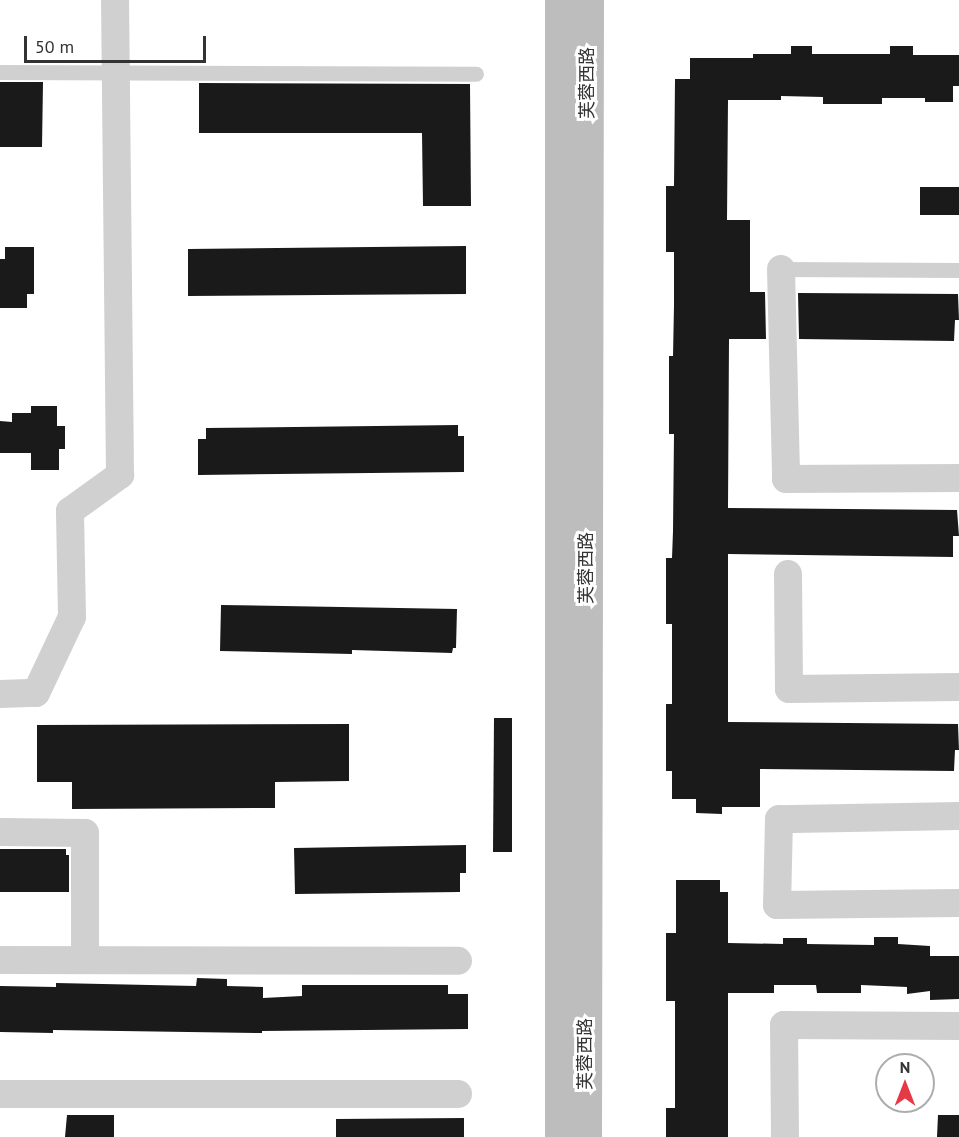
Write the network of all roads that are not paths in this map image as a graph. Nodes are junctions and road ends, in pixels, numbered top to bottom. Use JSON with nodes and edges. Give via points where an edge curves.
{"nodes":[{"id":1,"x":115,"y":0,"type":"edge"},
{"id":2,"x":561,"y":0,"type":"edge"},
{"id":3,"x":587,"y":0,"type":"edge"},
{"id":4,"x":0,"y":72,"type":"edge"},
{"id":5,"x":116,"y":72,"type":"junction"},
{"id":6,"x":476,"y":74,"type":"dead end"},
{"id":7,"x":781,"y":269,"type":"joint"},
{"id":8,"x":959,"y":270,"type":"edge"},
{"id":9,"x":959,"y":478,"type":"edge"},
{"id":10,"x":788,"y":574,"type":"dead end"},
{"id":11,"x":959,"y":687,"type":"edge"},
{"id":12,"x":0,"y":694,"type":"edge"},
{"id":13,"x":959,"y":816,"type":"edge"},
{"id":14,"x":0,"y":832,"type":"edge"},
{"id":15,"x":959,"y":903,"type":"edge"},
{"id":16,"x":0,"y":960,"type":"edge"},
{"id":17,"x":85,"y":960,"type":"junction"},
{"id":18,"x":458,"y":961,"type":"dead end"},
{"id":19,"x":959,"y":1026,"type":"edge"},
{"id":20,"x":0,"y":1094,"type":"edge"},
{"id":21,"x":458,"y":1095,"type":"dead end"},
{"id":22,"x":561,"y":1137,"type":"edge"},
{"id":23,"x":585,"y":1137,"type":"edge"},
{"id":24,"x":785,"y":1137,"type":"edge"}],
"edges":[{"from":1,"to":5,"type":"street"},
{"from":2,"to":22,"type":"main road","name":"芙蓉西路"},
{"from":3,"to":23,"type":"main road","name":"芙蓉西路"},
{"from":4,"to":5,"type":"lane"},
{"from":5,"to":6,"type":"lane"},
{"from":5,"to":12,"type":"street","via":[[120,476],[70,511],[72,617],[36,693]]},
{"from":7,"to":8,"type":"lane"},
{"from":7,"to":9,"type":"street","via":[[786,479]]},
{"from":10,"to":11,"type":"street","via":[[789,689]]},
{"from":13,"to":15,"type":"street","via":[[778,819],[777,905]]},
{"from":14,"to":17,"type":"street","via":[[85,833]]},
{"from":16,"to":17,"type":"street"},
{"from":17,"to":18,"type":"street"},
{"from":19,"to":24,"type":"street","via":[[784,1025]]},
{"from":20,"to":21,"type":"street"}]}
